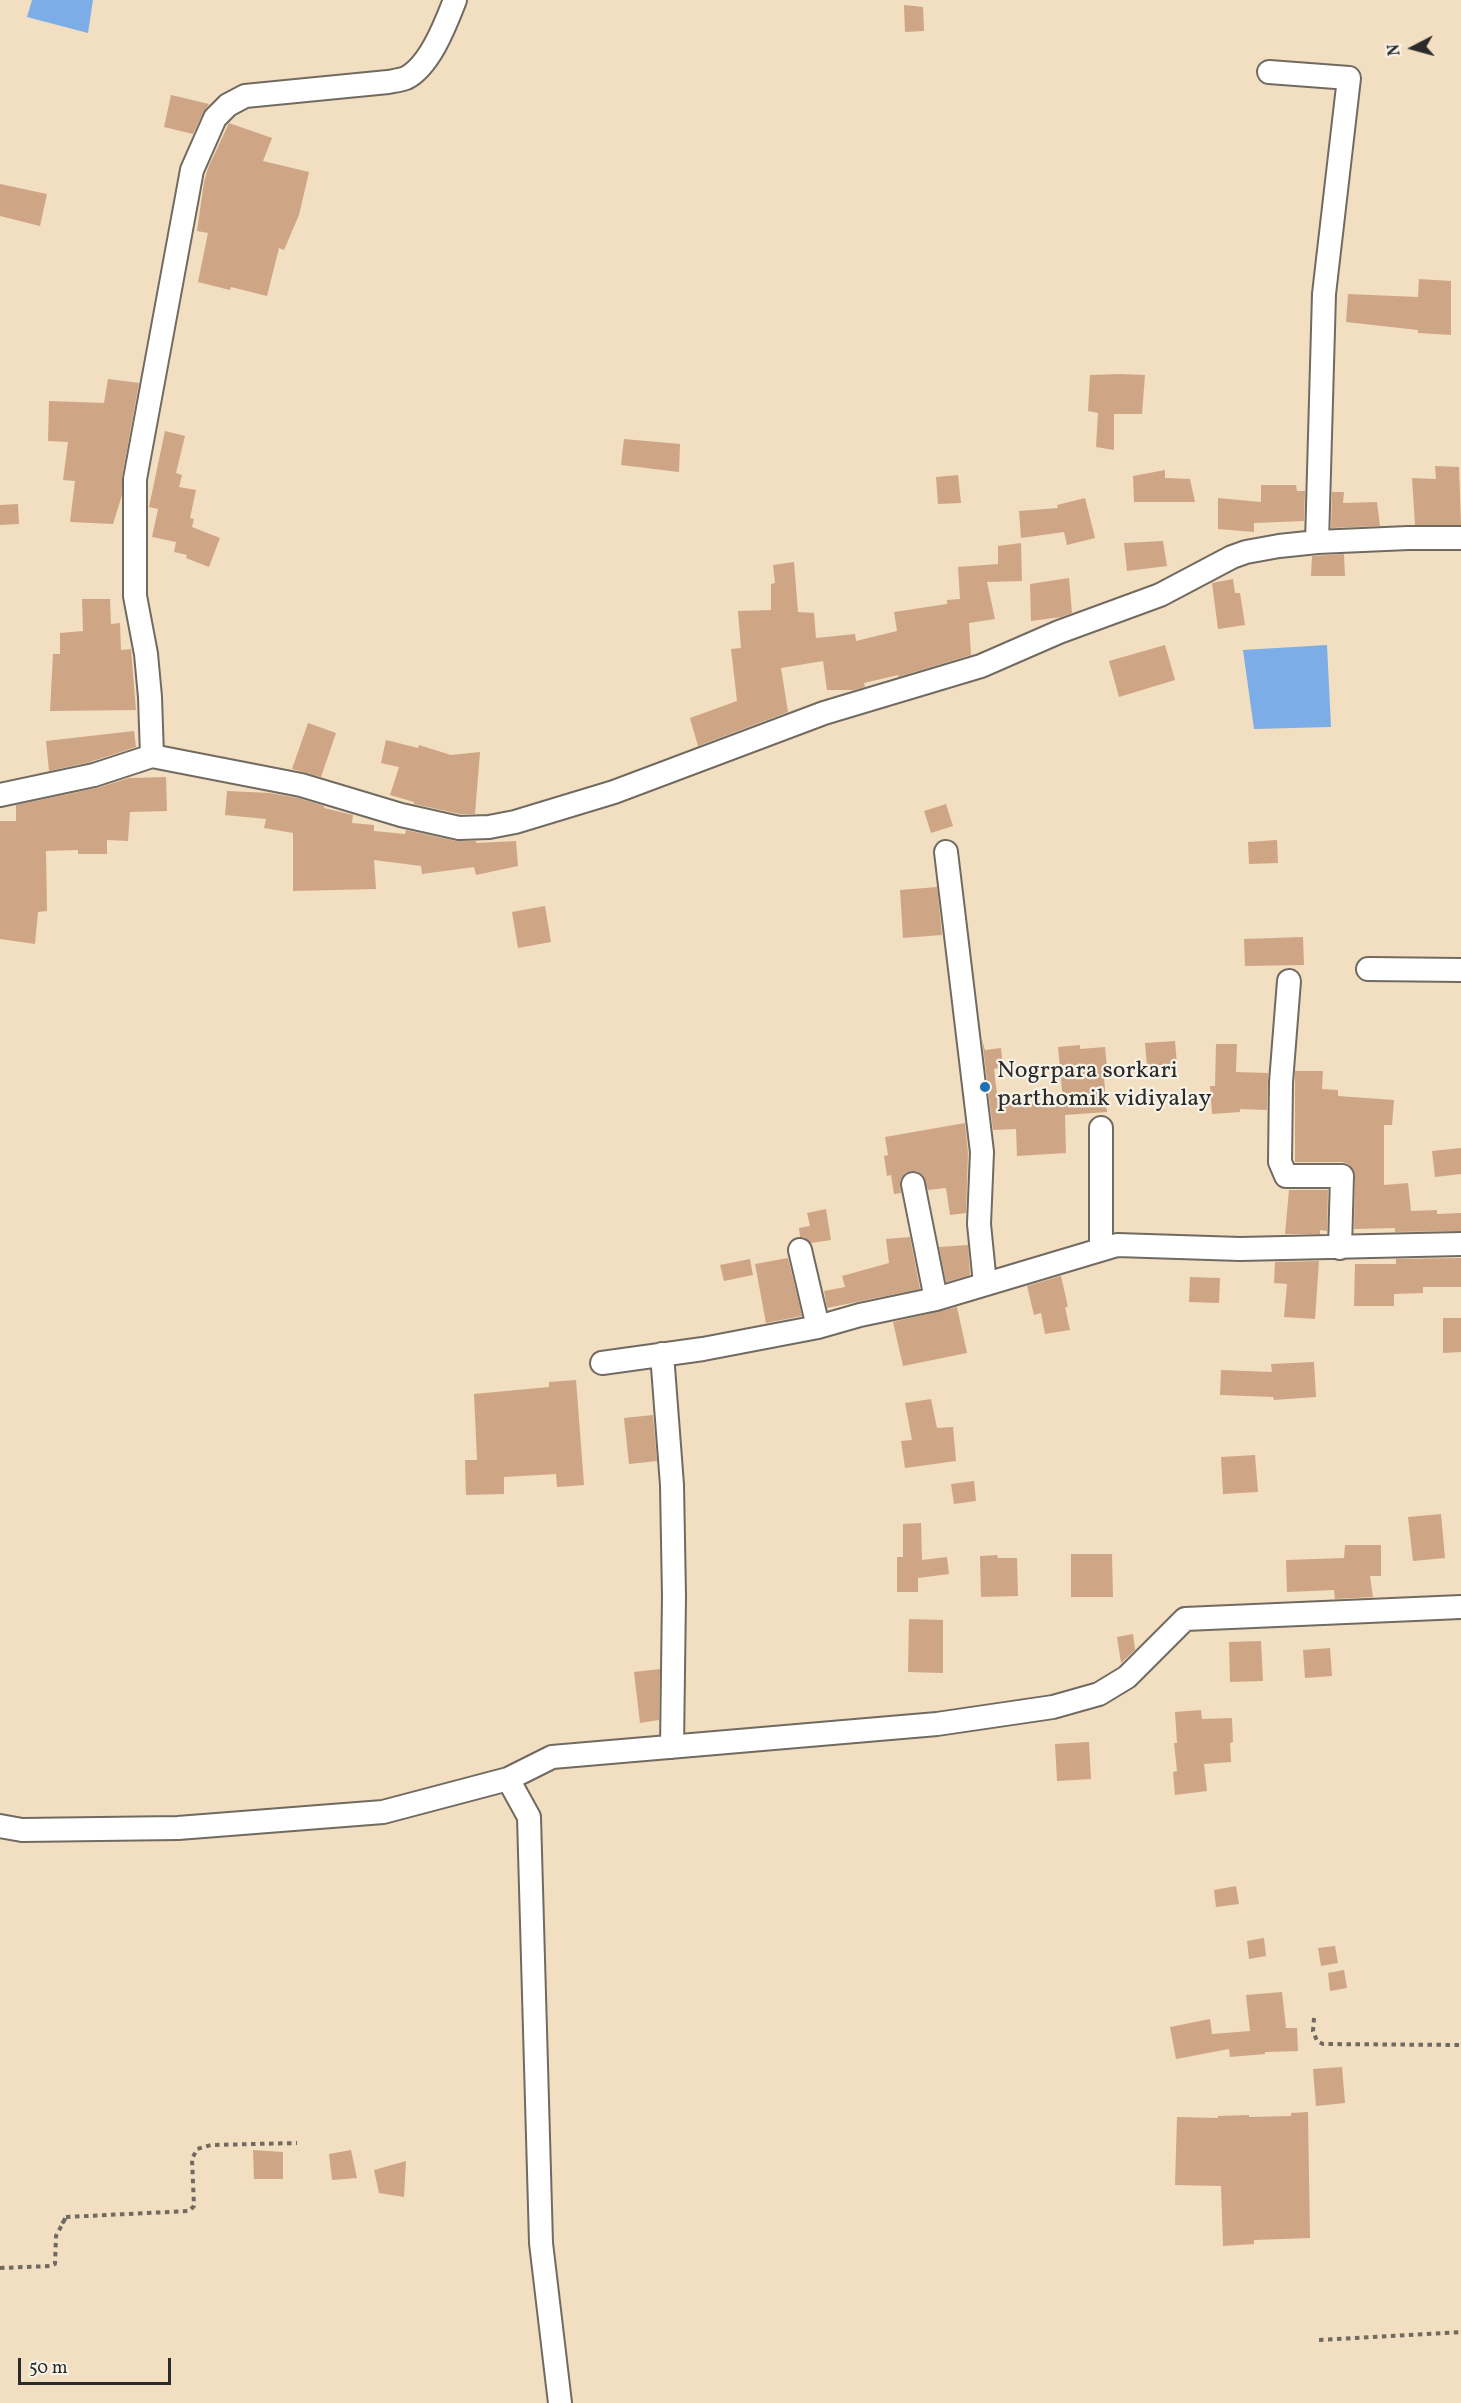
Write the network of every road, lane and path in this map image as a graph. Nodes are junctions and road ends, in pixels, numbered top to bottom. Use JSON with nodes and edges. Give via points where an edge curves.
{"nodes":[{"id":1,"x":455,"y":0,"type":"edge"},
{"id":2,"x":1269,"y":72,"type":"dead end"},
{"id":3,"x":1461,"y":538,"type":"edge"},
{"id":4,"x":1317,"y":542,"type":"junction"},
{"id":5,"x":152,"y":756,"type":"junction"},
{"id":6,"x":0,"y":795,"type":"edge"},
{"id":7,"x":946,"y":852,"type":"dead end"},
{"id":8,"x":1368,"y":969,"type":"dead end"},
{"id":9,"x":1461,"y":970,"type":"edge"},
{"id":10,"x":1289,"y":981,"type":"dead end"},
{"id":11,"x":1101,"y":1128,"type":"dead end"},
{"id":12,"x":913,"y":1184,"type":"dead end"},
{"id":13,"x":1461,"y":1244,"type":"edge"},
{"id":14,"x":1340,"y":1248,"type":"junction"},
{"id":15,"x":1101,"y":1249,"type":"junction"},
{"id":16,"x":800,"y":1250,"type":"dead end"},
{"id":17,"x":984,"y":1284,"type":"junction"},
{"id":18,"x":936,"y":1299,"type":"junction"},
{"id":19,"x":818,"y":1328,"type":"junction"},
{"id":20,"x":662,"y":1354,"type":"junction"},
{"id":21,"x":602,"y":1363,"type":"dead end"},
{"id":22,"x":1461,"y":1607,"type":"edge"},
{"id":23,"x":672,"y":1747,"type":"junction"},
{"id":24,"x":508,"y":1779,"type":"junction"},
{"id":25,"x":0,"y":1826,"type":"edge"},
{"id":26,"x":1314,"y":2018,"type":"dead end"},
{"id":27,"x":1461,"y":2045,"type":"edge"},
{"id":28,"x":297,"y":2143,"type":"dead end"},
{"id":29,"x":66,"y":2217,"type":"junction"},
{"id":30,"x":62,"y":2224,"type":"dead end"},
{"id":31,"x":0,"y":2268,"type":"edge"},
{"id":32,"x":1461,"y":2332,"type":"edge"},
{"id":33,"x":1319,"y":2340,"type":"dead end"},
{"id":34,"x":560,"y":2403,"type":"edge"}],
"edges":[{"from":1,"to":5,"type":"street","via":[[440,38],[406,77],[245,96],[215,118],[204,139],[182,215],[174,278],[135,479],[135,596],[146,654]]},
{"from":2,"to":4,"type":"street","via":[[1349,78],[1324,294]]},
{"from":3,"to":4,"type":"street"},
{"from":4,"to":5,"type":"street","via":[[1239,555],[1160,595],[981,666],[824,713],[614,792],[489,827],[459,828],[301,785]]},
{"from":5,"to":6,"type":"street","via":[[94,775]]},
{"from":7,"to":17,"type":"street","via":[[982,1152],[979,1224]]},
{"from":8,"to":9,"type":"street"},
{"from":10,"to":14,"type":"street","via":[[1280,1162],[1286,1176],[1342,1176]]},
{"from":11,"to":15,"type":"street"},
{"from":12,"to":18,"type":"street"},
{"from":13,"to":14,"type":"street"},
{"from":14,"to":15,"type":"street","via":[[1117,1245]]},
{"from":15,"to":17,"type":"street"},
{"from":16,"to":19,"type":"street"},
{"from":17,"to":18,"type":"street"},
{"from":18,"to":19,"type":"street"},
{"from":19,"to":20,"type":"street"},
{"from":20,"to":21,"type":"street"},
{"from":20,"to":23,"type":"street","via":[[673,1496]]},
{"from":22,"to":23,"type":"street","via":[[1185,1619],[1127,1677],[1099,1694],[1053,1707],[937,1724]]},
{"from":23,"to":24,"type":"street","via":[[552,1757]]},
{"from":24,"to":25,"type":"street","via":[[383,1812],[178,1828],[22,1830]]},
{"from":24,"to":34,"type":"street","via":[[529,1817],[541,2243]]},
{"from":26,"to":27,"type":"path","via":[[1313,2031],[1323,2044]]},
{"from":28,"to":29,"type":"path","via":[[211,2145],[197,2149],[192,2159],[194,2206],[189,2211]]},
{"from":29,"to":30,"type":"path"},
{"from":29,"to":31,"type":"path","via":[[56,2236],[55,2264]]},
{"from":32,"to":33,"type":"path"}]}
